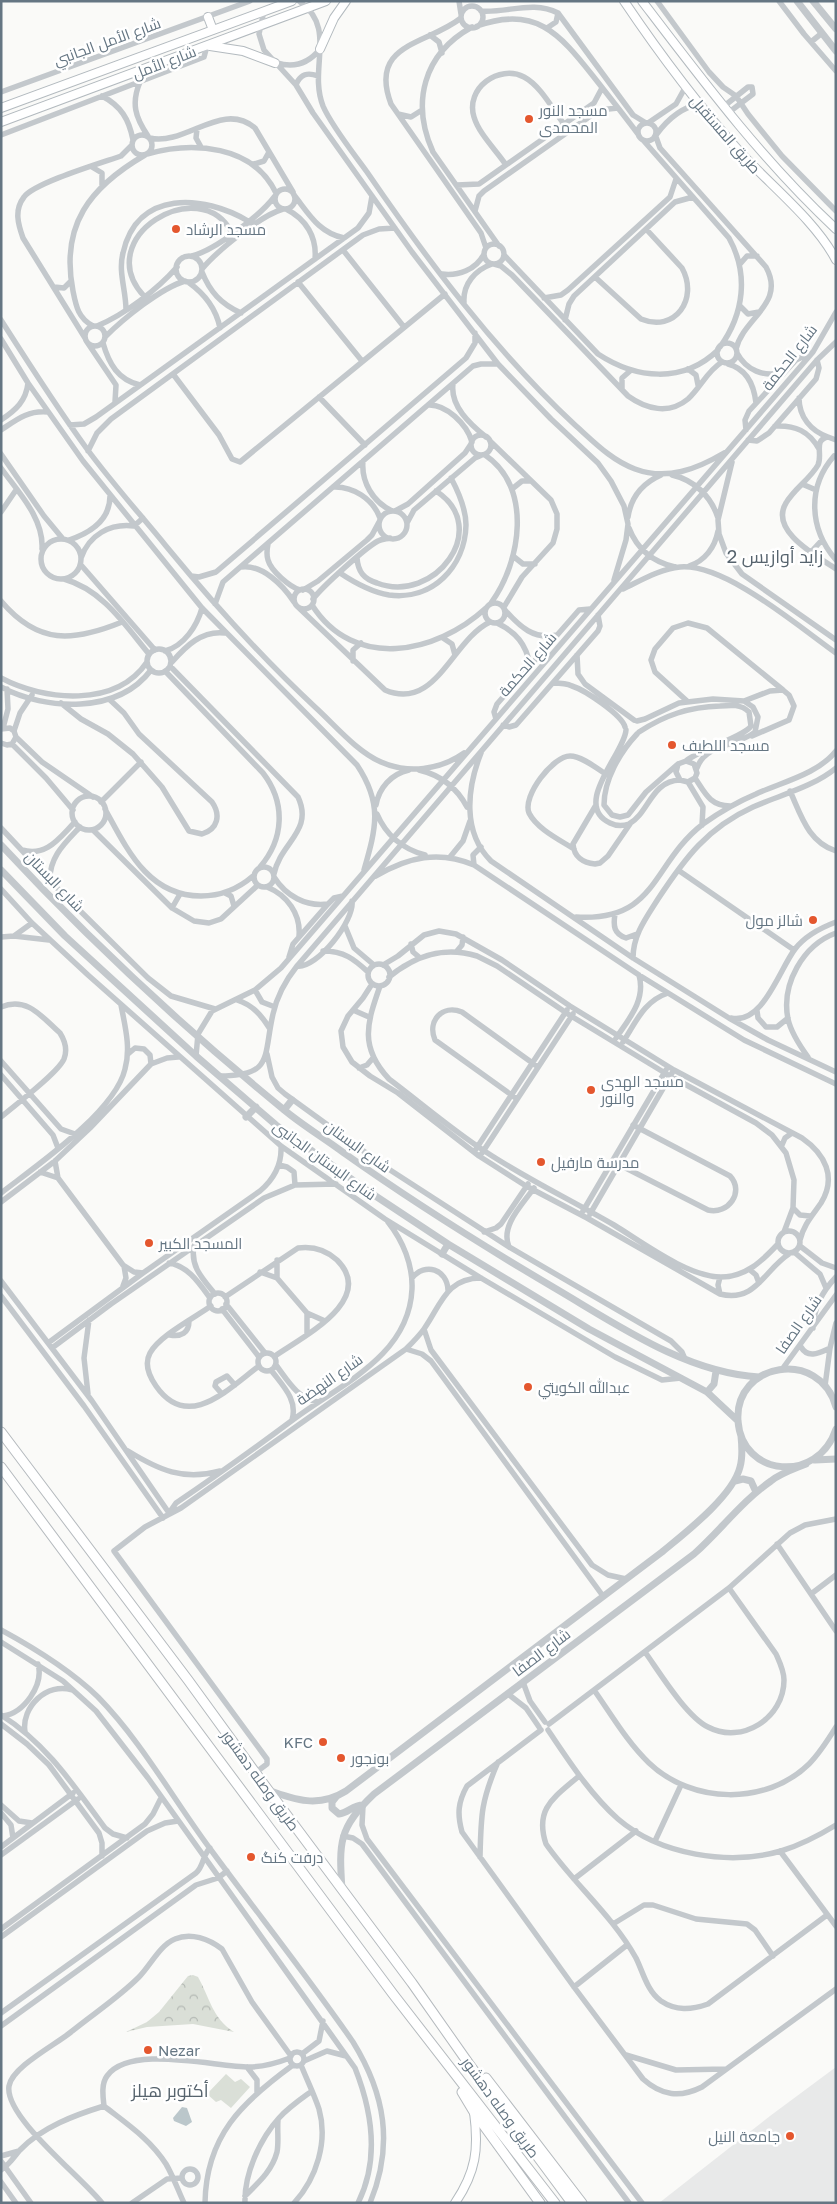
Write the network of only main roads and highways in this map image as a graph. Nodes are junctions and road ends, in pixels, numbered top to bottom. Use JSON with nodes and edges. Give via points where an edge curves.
{"nodes":[{"id":1,"x":292,"y":1,"type":"edge"},
{"id":2,"x":326,"y":1,"type":"edge"},
{"id":3,"x":346,"y":1,"type":"edge"},
{"id":4,"x":624,"y":1,"type":"edge"},
{"id":5,"x":642,"y":1,"type":"edge"},
{"id":6,"x":208,"y":17,"type":"road end"},
{"id":7,"x":661,"y":26,"type":"junction"},
{"id":8,"x":213,"y":30,"type":"junction"},
{"id":9,"x":650,"y":38,"type":"junction"},
{"id":10,"x":208,"y":46,"type":"junction"},
{"id":11,"x":320,"y":49,"type":"road end"},
{"id":12,"x":275,"y":62,"type":"road end"},
{"id":13,"x":1,"y":108,"type":"edge"},
{"id":14,"x":1,"y":122,"type":"edge"},
{"id":15,"x":752,"y":142,"type":"junction"},
{"id":16,"x":741,"y":153,"type":"junction"},
{"id":17,"x":836,"y":230,"type":"edge"},
{"id":18,"x":836,"y":260,"type":"edge"},
{"id":19,"x":1,"y":1432,"type":"edge"},
{"id":20,"x":1,"y":1467,"type":"edge"},
{"id":21,"x":6,"y":1478,"type":"edge"},
{"id":22,"x":469,"y":2064,"type":"junction"},
{"id":23,"x":452,"y":2072,"type":"junction"},
{"id":24,"x":474,"y":2112,"type":"junction"},
{"id":25,"x":455,"y":2203,"type":"edge"},
{"id":26,"x":540,"y":2203,"type":"edge"},
{"id":27,"x":555,"y":2203,"type":"edge"},
{"id":28,"x":572,"y":2203,"type":"edge"},
{"id":29,"x":582,"y":2203,"type":"edge"}],
"edges":[{"from":1,"to":8,"type":"main road","name":"شارع الأمل"},
{"from":2,"to":10,"type":"main road","name":"شارع الأمل"},
{"from":3,"to":11,"type":"main road"},
{"from":4,"to":9,"type":"main road","name":"طريق المستقبل"},
{"from":5,"to":7,"type":"main road","name":"طريق المستقبل"},
{"from":6,"to":8,"type":"main road"},
{"from":7,"to":9,"type":"main road","via":[[654,29]]},
{"from":7,"to":15,"type":"main road","name":"طريق المستقبل"},
{"from":8,"to":13,"type":"main road","name":"شارع الأمل"},
{"from":9,"to":16,"type":"main road","name":"طريق المستقبل"},
{"from":10,"to":12,"type":"main road","via":[[243,51]]},
{"from":10,"to":14,"type":"main road","name":"شارع الأمل"},
{"from":15,"to":16,"type":"main road","via":[[750,149]]},
{"from":15,"to":17,"type":"main road","name":"طريق المستقبل"},
{"from":16,"to":18,"type":"main road","name":"طريق المستقبل","via":[[814,229]]},
{"from":19,"to":22,"type":"main road","name":"طريق وصله دهشور","via":[[188,1680]]},
{"from":20,"to":21,"type":"main road","name":"طريق وصله دهشور"},
{"from":21,"to":23,"type":"main road","name":"طريق وصله دهشور"},
{"from":22,"to":28,"type":"main road","name":"طريق وصله دهشور"},
{"from":22,"to":29,"type":"main road","via":[[484,2075]]},
{"from":23,"to":24,"type":"main road"},
{"from":23,"to":27,"type":"main road","name":"طريق وصله دهشور"},
{"from":24,"to":25,"type":"main road","via":[[476,2156],[465,2187]]},
{"from":24,"to":26,"type":"main road"}]}
